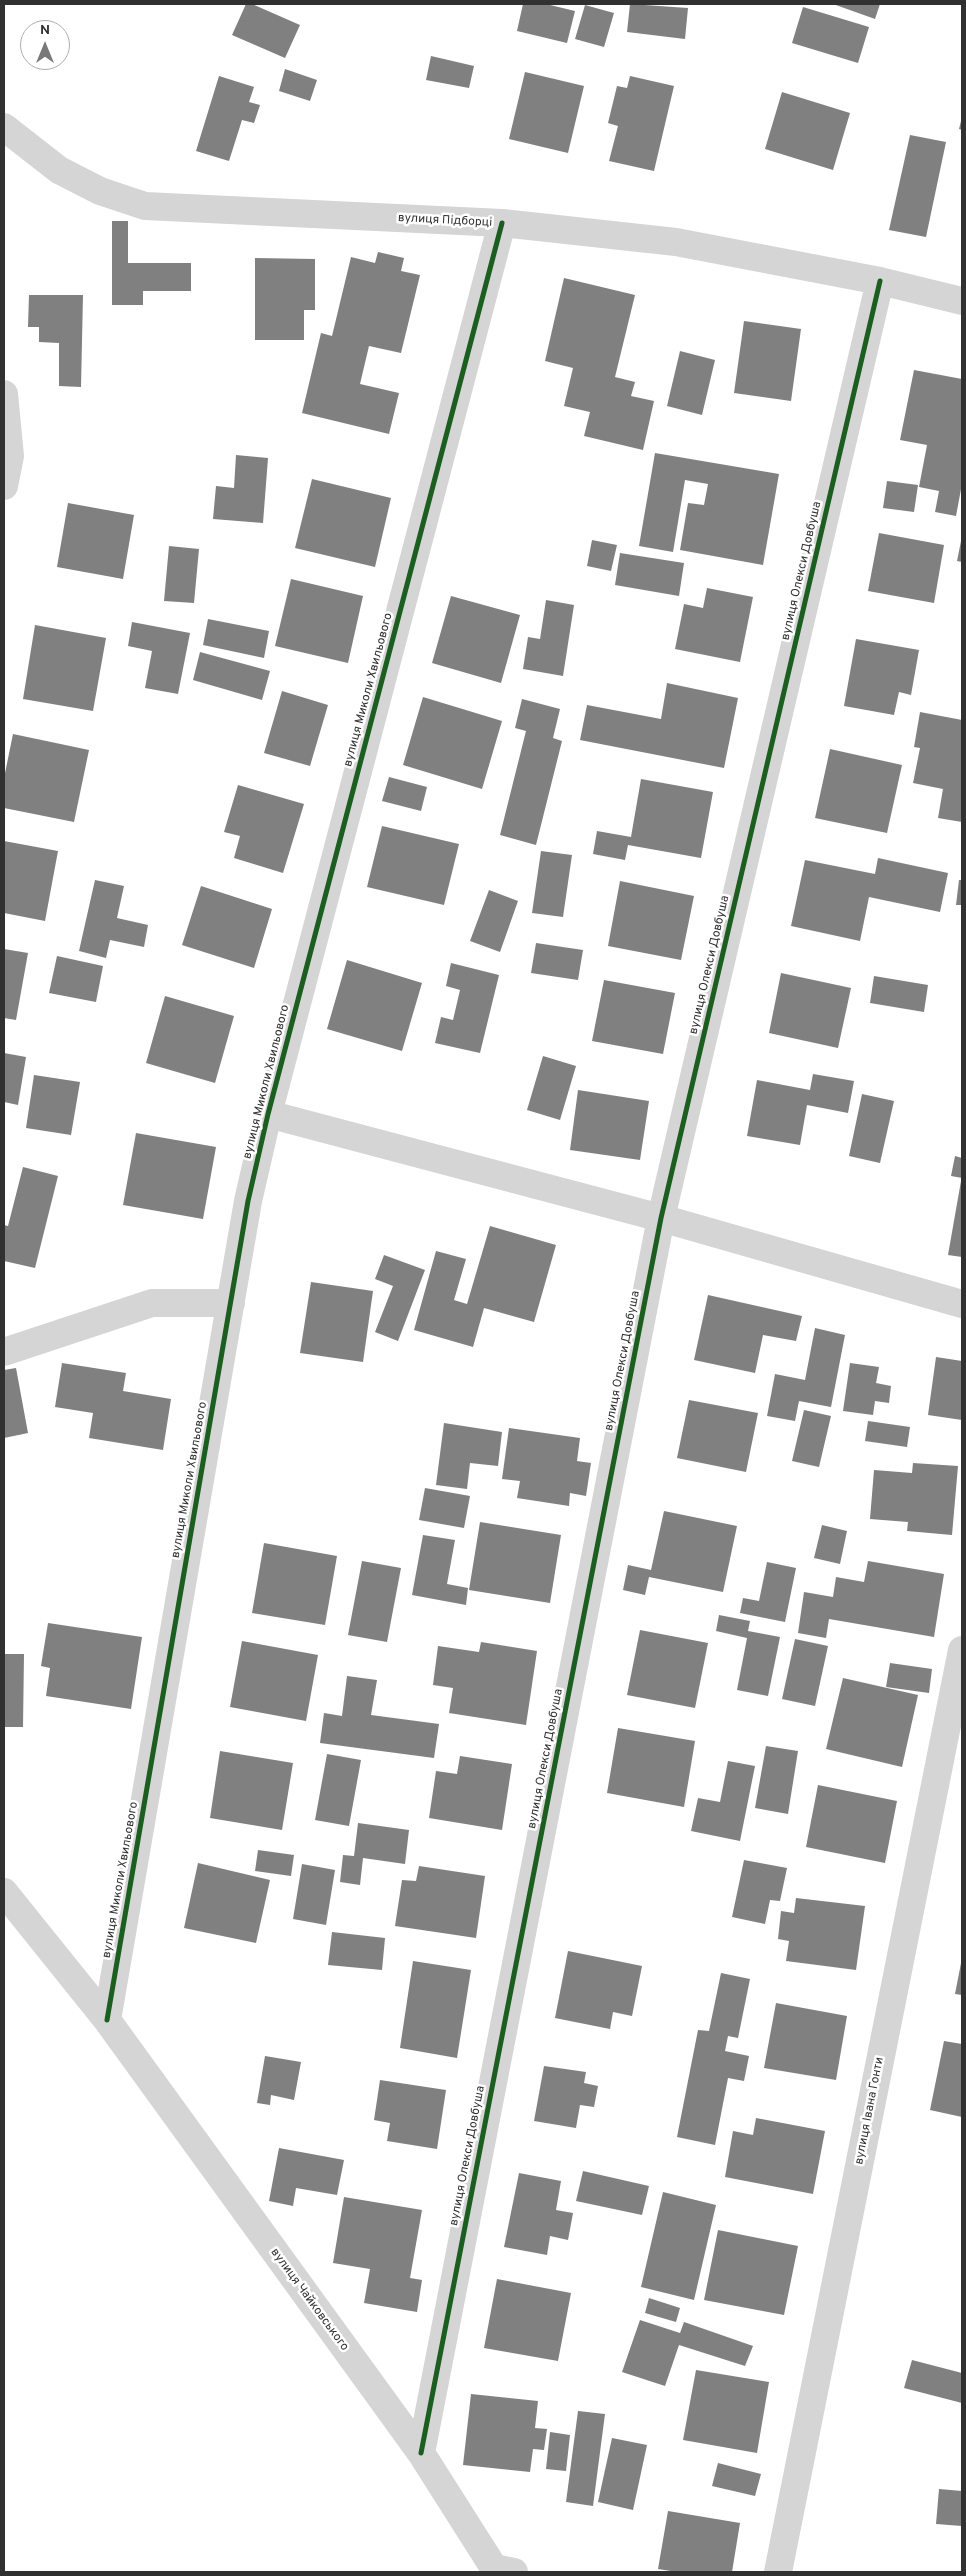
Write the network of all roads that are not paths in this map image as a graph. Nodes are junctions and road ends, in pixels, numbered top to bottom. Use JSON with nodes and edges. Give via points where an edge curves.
{"nodes":[{"id":1,"x":4,"y":127,"type":"edge"},
{"id":2,"x":502,"y":223,"type":"junction"},
{"id":3,"x":880,"y":281,"type":"junction"},
{"id":4,"x":962,"y":301,"type":"edge"},
{"id":5,"x":4,"y":394,"type":"edge"},
{"id":6,"x":4,"y":486,"type":"edge"},
{"id":7,"x":268,"y":1114,"type":"junction"},
{"id":8,"x":661,"y":1218,"type":"junction"},
{"id":9,"x":231,"y":1303,"type":"junction"},
{"id":10,"x":962,"y":1304,"type":"edge"},
{"id":11,"x":4,"y":1352,"type":"edge"},
{"id":12,"x":962,"y":1650,"type":"edge"},
{"id":13,"x":4,"y":1892,"type":"edge"},
{"id":14,"x":107,"y":2020,"type":"junction"},
{"id":15,"x":421,"y":2453,"type":"junction"},
{"id":16,"x":514,"y":2572,"type":"edge"},
{"id":17,"x":778,"y":2572,"type":"edge"}],
"edges":[{"from":1,"to":2,"type":"street","name":"вулиця Підборці","via":[[58,170],[100,192],[145,206]]},
{"from":2,"to":3,"type":"street","name":"вулиця Підборці","via":[[676,242]]},
{"from":2,"to":7,"type":"street","name":"вулиця Миколи Хвильового"},
{"from":3,"to":4,"type":"street","name":"вулиця Підборці"},
{"from":3,"to":8,"type":"street","name":"вулиця Олекси Довбуша"},
{"from":5,"to":6,"type":"street","via":[[10,456]]},
{"from":7,"to":8,"type":"street"},
{"from":7,"to":9,"type":"street","name":"вулиця Миколи Хвильового","via":[[248,1201]]},
{"from":8,"to":10,"type":"street"},
{"from":8,"to":15,"type":"street","name":"вулиця Олекси Довбуша"},
{"from":9,"to":11,"type":"street","via":[[152,1303]]},
{"from":9,"to":14,"type":"street","name":"вулиця Миколи Хвильового"},
{"from":12,"to":17,"type":"street","name":"вулиця Івана Гонти"},
{"from":13,"to":14,"type":"street","name":"вулиця Чайковського"},
{"from":14,"to":15,"type":"street","name":"вулиця Чайковського"},
{"from":15,"to":16,"type":"street","name":"вулиця Чайковського","via":[[494,2568]]}]}
